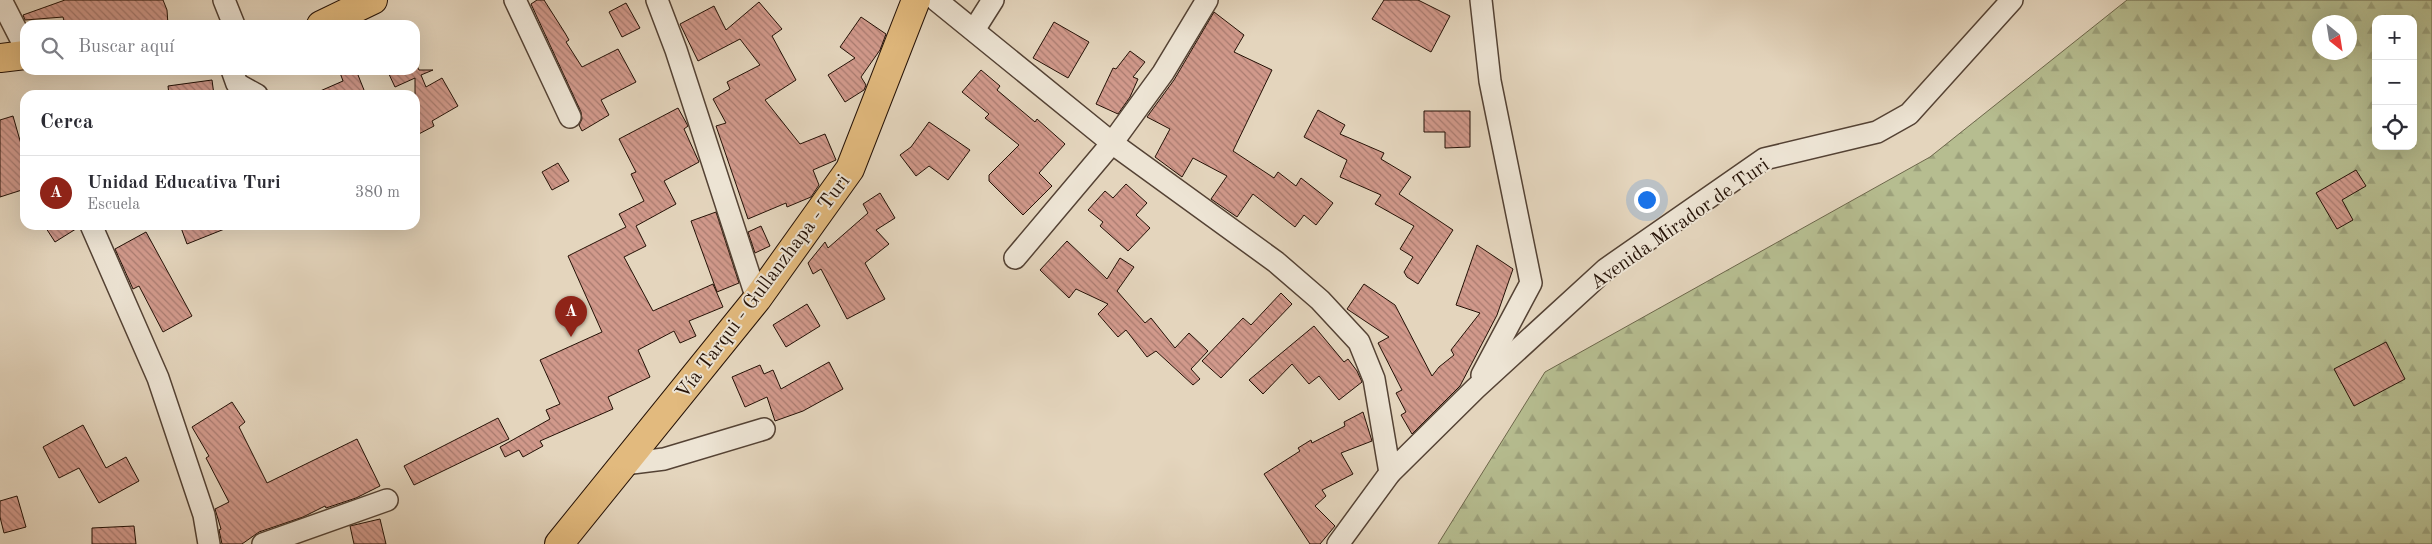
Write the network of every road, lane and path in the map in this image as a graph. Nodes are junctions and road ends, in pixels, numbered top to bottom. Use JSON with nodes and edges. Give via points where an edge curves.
{"nodes":[{"id":1,"x":1,"y":0,"type":"edge"},
{"id":2,"x":224,"y":0,"type":"edge"},
{"id":3,"x":373,"y":0,"type":"edge"},
{"id":4,"x":514,"y":0,"type":"edge"},
{"id":5,"x":656,"y":0,"type":"edge"},
{"id":6,"x":916,"y":0,"type":"edge"},
{"id":7,"x":936,"y":0,"type":"edge"},
{"id":8,"x":993,"y":0,"type":"edge"},
{"id":9,"x":1207,"y":0,"type":"edge"},
{"id":10,"x":1481,"y":0,"type":"edge"},
{"id":11,"x":2012,"y":0,"type":"edge"},
{"id":12,"x":232,"y":20,"type":"edge"},
{"id":13,"x":331,"y":20,"type":"edge"},
{"id":14,"x":974,"y":30,"type":"junction"},
{"id":15,"x":20,"y":37,"type":"edge"},
{"id":16,"x":20,"y":56,"type":"edge"},
{"id":17,"x":0,"y":58,"type":"edge"},
{"id":18,"x":234,"y":75,"type":"edge"},
{"id":19,"x":248,"y":90,"type":"edge"},
{"id":20,"x":570,"y":118,"type":"dead end"},
{"id":21,"x":1112,"y":143,"type":"junction"},
{"id":22,"x":93,"y":230,"type":"edge"},
{"id":23,"x":1015,"y":258,"type":"dead end"},
{"id":24,"x":757,"y":299,"type":"junction"},
{"id":25,"x":1475,"y":389,"type":"junction"},
{"id":26,"x":764,"y":429,"type":"dead end"},
{"id":27,"x":624,"y":464,"type":"junction"},
{"id":28,"x":1390,"y":472,"type":"junction"},
{"id":29,"x":387,"y":500,"type":"dead end"},
{"id":30,"x":209,"y":544,"type":"edge"},
{"id":31,"x":263,"y":544,"type":"edge"},
{"id":32,"x":559,"y":544,"type":"edge"},
{"id":33,"x":1338,"y":544,"type":"edge"}],
"edges":[{"from":1,"to":15,"type":"street"},
{"from":2,"to":12,"type":"street"},
{"from":3,"to":13,"type":"main road"},
{"from":4,"to":20,"type":"street"},
{"from":5,"to":24,"type":"street","via":[[676,50]]},
{"from":6,"to":24,"type":"main road","name":"Vía Tarqui - Gullanzhapa - Turi","via":[[850,169]]},
{"from":7,"to":14,"type":"street"},
{"from":8,"to":14,"type":"street"},
{"from":9,"to":21,"type":"street","via":[[1163,73]]},
{"from":10,"to":25,"type":"street","via":[[1490,81],[1531,283]]},
{"from":11,"to":25,"type":"street","name":"Avenida Mirador de Turi","via":[[1909,114],[1877,132],[1764,159],[1606,269]]},
{"from":14,"to":21,"type":"street"},
{"from":16,"to":17,"type":"main road"},
{"from":18,"to":19,"type":"street","via":[[237,84]]},
{"from":21,"to":23,"type":"street"},
{"from":21,"to":28,"type":"street","via":[[1276,262],[1320,300],[1359,342],[1374,380]]},
{"from":22,"to":30,"type":"street","via":[[158,378],[204,515]]},
{"from":24,"to":27,"type":"main road","name":"Vía Tarqui - Gullanzhapa - Turi"},
{"from":25,"to":28,"type":"street","name":"Avenida Mirador de Turi"},
{"from":26,"to":27,"type":"street","via":[[664,459]]},
{"from":27,"to":32,"type":"main road","name":"Vía Tarqui - Gullanzhapa - Turi"},
{"from":28,"to":33,"type":"street","name":"Avenida Mirador de Turi"},
{"from":29,"to":31,"type":"street"}]}
